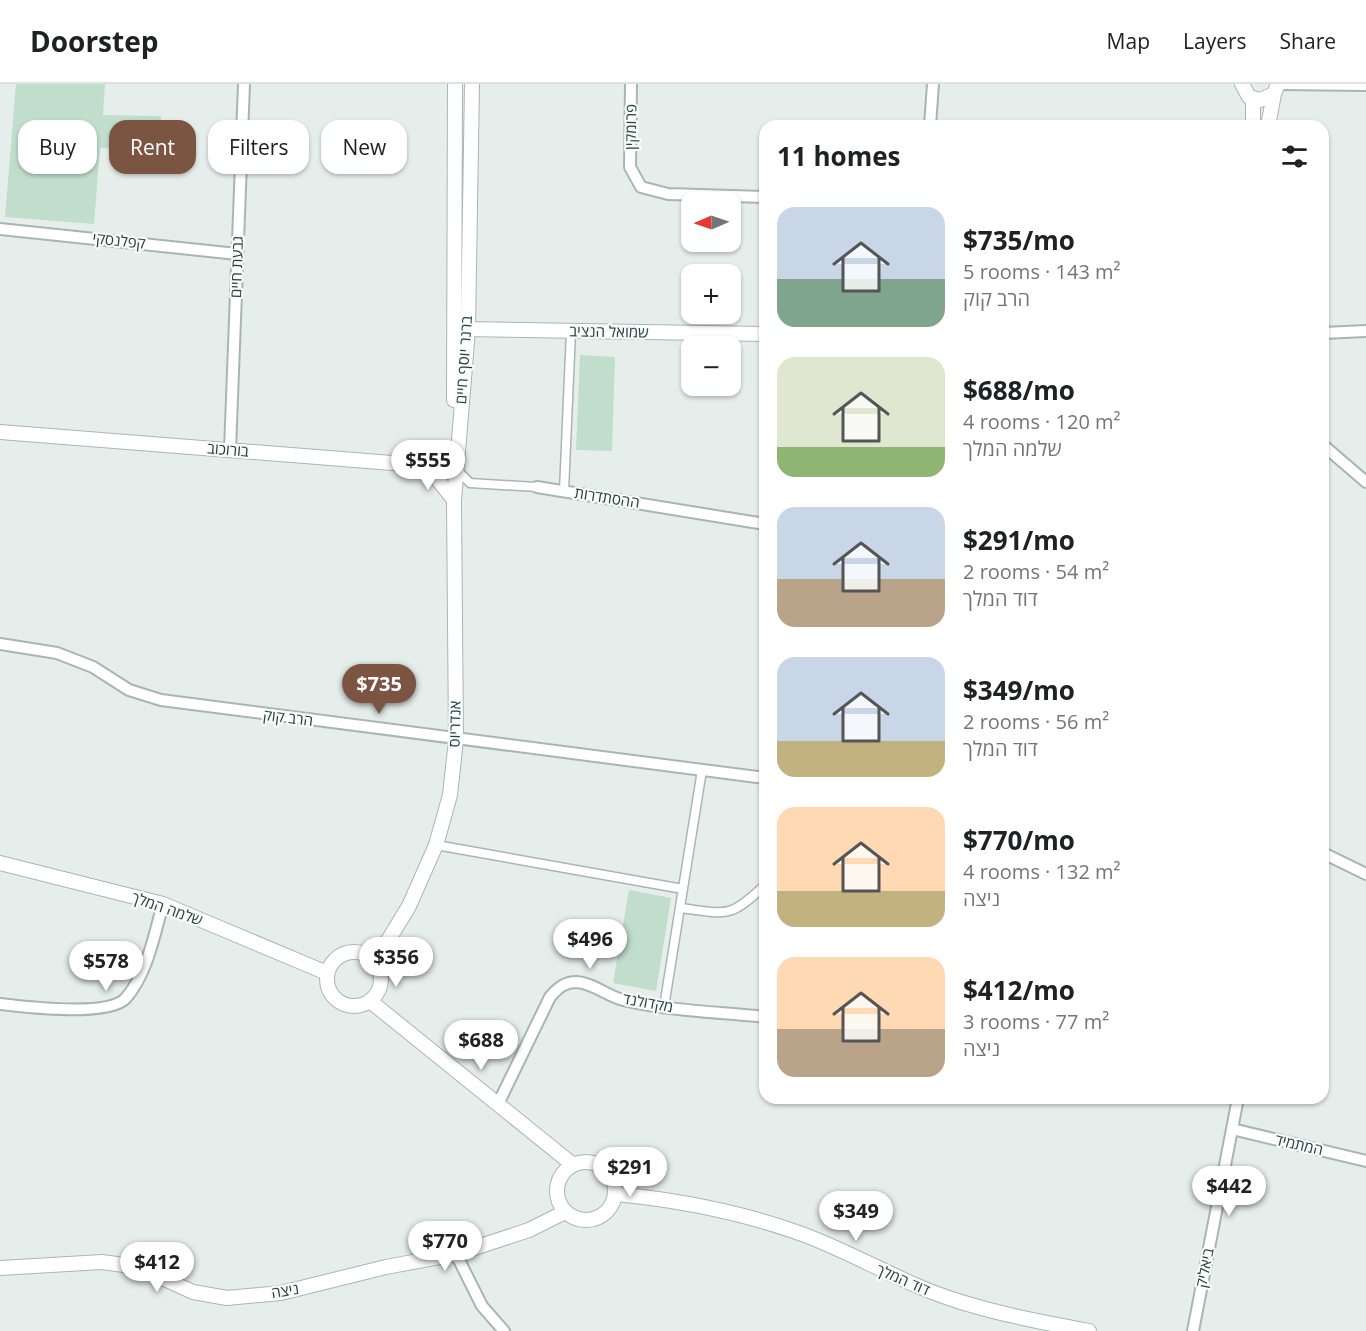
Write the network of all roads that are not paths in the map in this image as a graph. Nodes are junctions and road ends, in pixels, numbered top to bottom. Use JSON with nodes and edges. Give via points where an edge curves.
{"nodes":[{"id":1,"x":244,"y":84,"type":"edge"},
{"id":2,"x":455,"y":84,"type":"edge"},
{"id":3,"x":472,"y":84,"type":"edge"},
{"id":4,"x":631,"y":84,"type":"edge"},
{"id":5,"x":933,"y":84,"type":"edge"},
{"id":6,"x":1242,"y":84,"type":"edge"},
{"id":7,"x":1366,"y":85,"type":"edge"},
{"id":8,"x":1276,"y":88,"type":"edge"},
{"id":9,"x":1253,"y":99,"type":"junction"},
{"id":10,"x":930,"y":120,"type":"edge"},
{"id":11,"x":1253,"y":120,"type":"edge"},
{"id":12,"x":1269,"y":120,"type":"edge"},
{"id":13,"x":759,"y":197,"type":"edge"},
{"id":14,"x":0,"y":229,"type":"edge"},
{"id":15,"x":237,"y":254,"type":"junction"},
{"id":16,"x":453,"y":329,"type":"junction"},
{"id":17,"x":468,"y":330,"type":"junction"},
{"id":18,"x":571,"y":331,"type":"junction"},
{"id":19,"x":1366,"y":331,"type":"edge"},
{"id":20,"x":1329,"y":333,"type":"edge"},
{"id":21,"x":759,"y":334,"type":"edge"},
{"id":22,"x":0,"y":432,"type":"edge"},
{"id":23,"x":230,"y":450,"type":"junction"},
{"id":24,"x":1329,"y":450,"type":"edge"},
{"id":25,"x":418,"y":465,"type":"junction"},
{"id":26,"x":455,"y":468,"type":"junction"},
{"id":27,"x":1366,"y":482,"type":"edge"},
{"id":28,"x":537,"y":487,"type":"joint"},
{"id":29,"x":564,"y":491,"type":"junction"},
{"id":30,"x":454,"y":500,"type":"junction"},
{"id":31,"x":759,"y":523,"type":"edge"},
{"id":32,"x":0,"y":644,"type":"edge"},
{"id":33,"x":456,"y":740,"type":"junction"},
{"id":34,"x":702,"y":770,"type":"junction"},
{"id":35,"x":759,"y":777,"type":"edge"},
{"id":36,"x":435,"y":845,"type":"junction"},
{"id":37,"x":1329,"y":858,"type":"edge"},
{"id":38,"x":0,"y":863,"type":"edge"},
{"id":39,"x":1366,"y":874,"type":"edge"},
{"id":40,"x":683,"y":890,"type":"junction"},
{"id":41,"x":759,"y":890,"type":"edge"},
{"id":42,"x":163,"y":904,"type":"junction"},
{"id":43,"x":680,"y":908,"type":"junction"},
{"id":44,"x":375,"y":962,"type":"junction"},
{"id":45,"x":327,"y":973,"type":"junction"},
{"id":46,"x":370,"y":1001,"type":"junction"},
{"id":47,"x":0,"y":1004,"type":"edge"},
{"id":48,"x":664,"y":1007,"type":"junction"},
{"id":49,"x":759,"y":1016,"type":"edge"},
{"id":50,"x":498,"y":1104,"type":"junction"},
{"id":51,"x":1237,"y":1104,"type":"edge"},
{"id":52,"x":1232,"y":1129,"type":"junction"},
{"id":53,"x":1366,"y":1161,"type":"edge"},
{"id":54,"x":572,"y":1164,"type":"junction"},
{"id":55,"x":615,"y":1194,"type":"junction"},
{"id":56,"x":565,"y":1212,"type":"junction"},
{"id":57,"x":456,"y":1254,"type":"junction"},
{"id":58,"x":0,"y":1269,"type":"edge"},
{"id":59,"x":504,"y":1331,"type":"edge"},
{"id":60,"x":1088,"y":1331,"type":"edge"},
{"id":61,"x":1193,"y":1331,"type":"edge"}],
"edges":[{"from":1,"to":15,"type":"street","name":"גבעת חיים"},
{"from":2,"to":16,"type":"street","name":"ברנר יוסף חיים"},
{"from":3,"to":17,"type":"street","name":"ברנר יוסף חיים"},
{"from":4,"to":13,"type":"street","name":"פרומקין","via":[[630,167],[640,187],[668,194]]},
{"from":5,"to":10,"type":"street"},
{"from":6,"to":9,"type":"street"},
{"from":7,"to":8,"type":"street"},
{"from":8,"to":9,"type":"street","via":[[1264,100]]},
{"from":8,"to":12,"type":"street"},
{"from":9,"to":11,"type":"street"},
{"from":14,"to":15,"type":"street","name":"קפלנסקי"},
{"from":15,"to":23,"type":"street","name":"גבעת חיים"},
{"from":16,"to":17,"type":"street","name":"שמואל הנציב"},
{"from":16,"to":26,"type":"street","name":"ברנר יוסף חיים"},
{"from":17,"to":18,"type":"street","name":"שמואל הנציב"},
{"from":17,"to":26,"type":"street","name":"ברנר יוסף חיים"},
{"from":18,"to":21,"type":"street","name":"שמואל הנציב"},
{"from":18,"to":29,"type":"street"},
{"from":19,"to":20,"type":"street"},
{"from":22,"to":23,"type":"street","name":"בורוכוב"},
{"from":23,"to":25,"type":"street","name":"בורוכוב"},
{"from":24,"to":27,"type":"street"},
{"from":25,"to":26,"type":"street","name":"בורוכוב"},
{"from":25,"to":30,"type":"street","via":[[434,475]]},
{"from":26,"to":28,"type":"street","name":"ההסתדרות","via":[[470,483]]},
{"from":26,"to":30,"type":"street","name":"אנדריוס"},
{"from":28,"to":29,"type":"street","name":"ההסתדרות"},
{"from":29,"to":31,"type":"street","name":"ההסתדרות"},
{"from":30,"to":33,"type":"street","name":"אנדריוס"},
{"from":32,"to":33,"type":"street","name":"הרב קוק","via":[[57,653],[93,667],[129,690],[161,700]]},
{"from":33,"to":34,"type":"street","name":"הרב קוק"},
{"from":33,"to":36,"type":"street","name":"אנדריוס","via":[[450,795]]},
{"from":34,"to":35,"type":"street","name":"הרב קוק"},
{"from":34,"to":40,"type":"street"},
{"from":36,"to":40,"type":"street"},
{"from":36,"to":44,"type":"street","name":"אנדריוס","via":[[409,906]]},
{"from":37,"to":39,"type":"street"},
{"from":38,"to":42,"type":"street","name":"שלמה המלך"},
{"from":40,"to":43,"type":"street"},
{"from":41,"to":43,"type":"street","via":[[733,912]]},
{"from":42,"to":45,"type":"street","name":"שלמה המלך"},
{"from":42,"to":47,"type":"street","via":[[146,964],[125,999],[87,1009]]},
{"from":43,"to":48,"type":"street"},
{"from":44,"to":45,"type":"street","via":[[360,952],[345,953]]},
{"from":44,"to":46,"type":"street","via":[[380,985]]},
{"from":45,"to":46,"type":"street","via":[[330,992],[341,1003],[360,1005]]},
{"from":46,"to":50,"type":"street"},
{"from":48,"to":49,"type":"street","name":"מקדולנד"},
{"from":48,"to":50,"type":"street","name":"מקדולנד","via":[[622,1000],[588,984],[563,985],[550,997]]},
{"from":50,"to":54,"type":"street"},
{"from":51,"to":52,"type":"street","name":"ביאליק"},
{"from":52,"to":53,"type":"street","name":"המתמיד"},
{"from":52,"to":61,"type":"street","name":"ביאליק"},
{"from":54,"to":55,"type":"street","via":[[581,1161],[601,1165],[614,1181]]},
{"from":54,"to":56,"type":"street","via":[[559,1177],[557,1186],[559,1204]]},
{"from":55,"to":56,"type":"street","via":[[609,1209],[592,1220]]},
{"from":55,"to":60,"type":"street","name":"דוד המלך","via":[[708,1207],[758,1220],[803,1235],[960,1302]]},
{"from":56,"to":57,"type":"street","name":"ניצה","via":[[529,1230]]},
{"from":57,"to":58,"type":"street","name":"ניצה","via":[[281,1293],[228,1298],[194,1292],[138,1267],[102,1262]]},
{"from":57,"to":59,"type":"street","via":[[482,1306]]}]}
